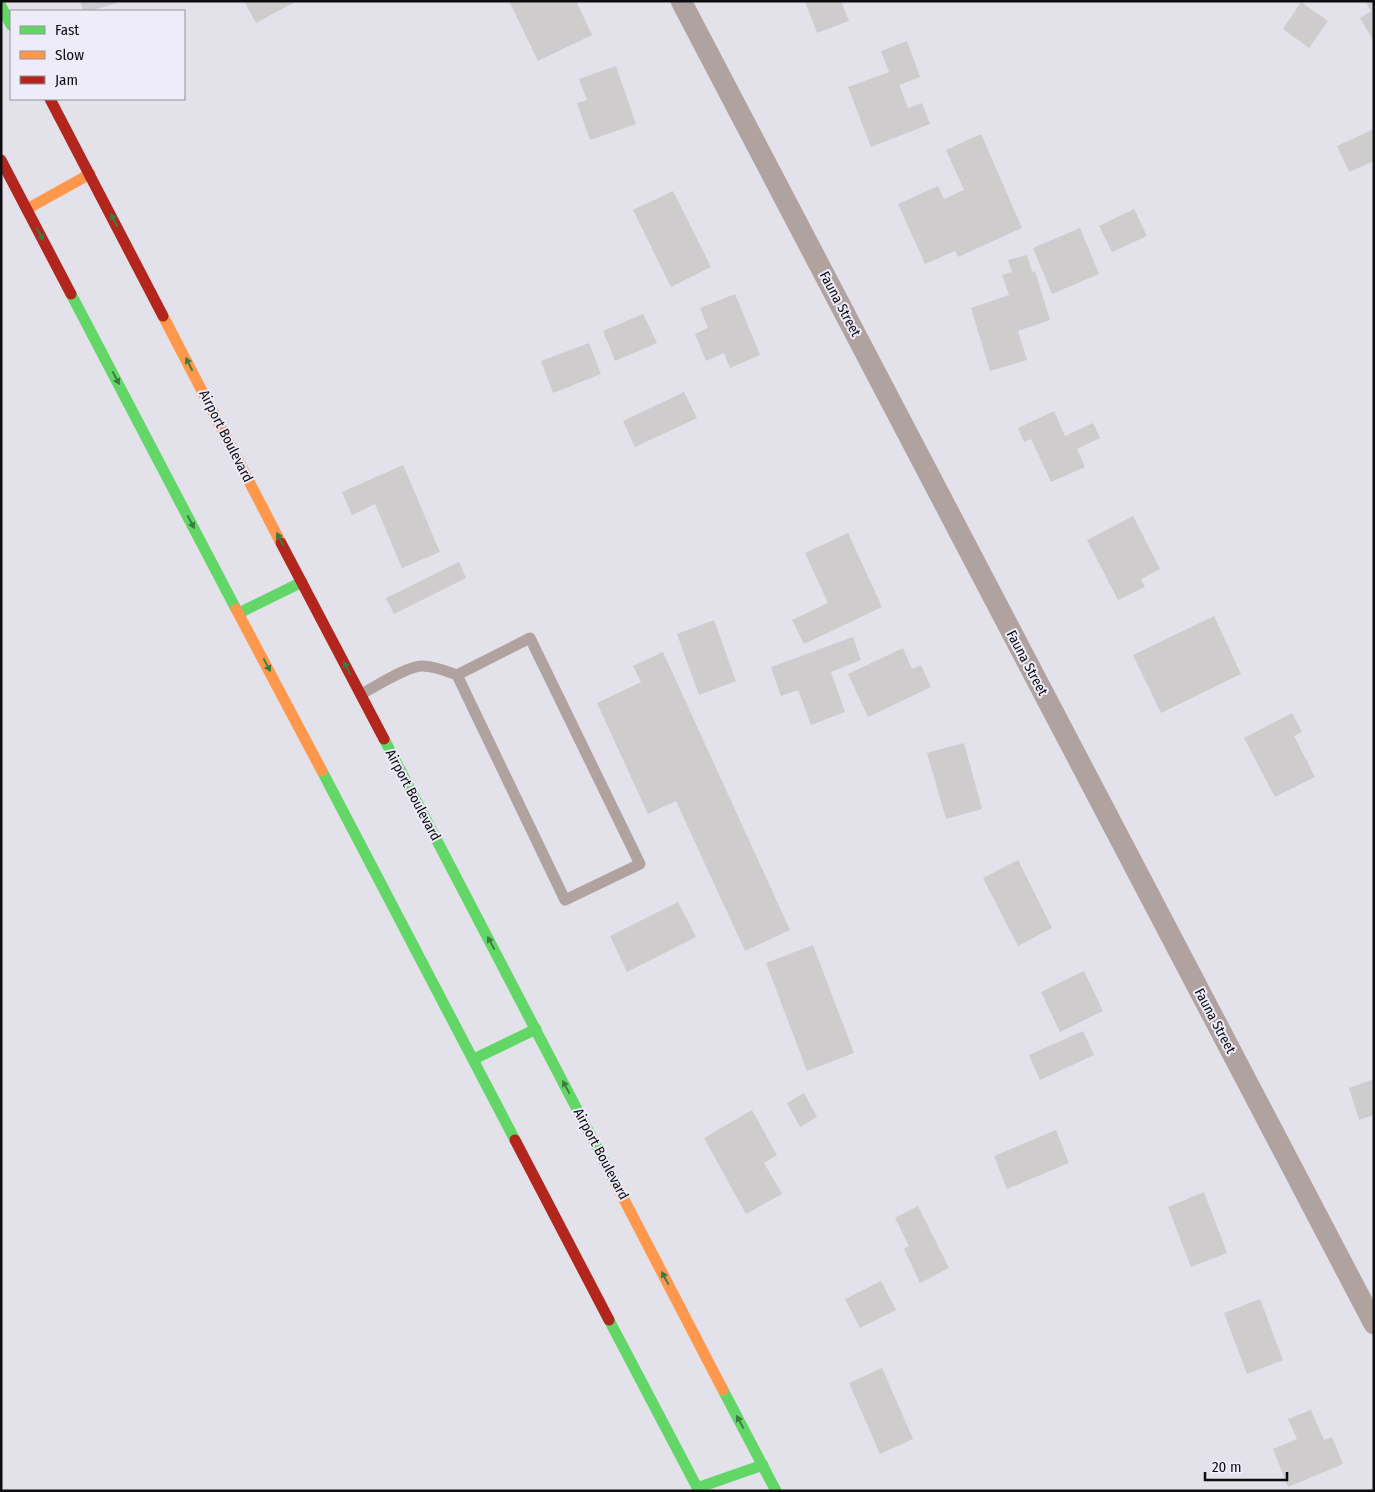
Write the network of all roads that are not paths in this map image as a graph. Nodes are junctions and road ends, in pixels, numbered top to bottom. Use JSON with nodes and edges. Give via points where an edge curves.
{"nodes":[{"id":1,"x":681,"y":1,"type":"edge"},
{"id":2,"x":1,"y":6,"type":"edge"},
{"id":3,"x":10,"y":23,"type":"edge"},
{"id":4,"x":51,"y":100,"type":"edge"},
{"id":5,"x":1,"y":160,"type":"edge"},
{"id":6,"x":90,"y":174,"type":"junction"},
{"id":7,"x":27,"y":208,"type":"junction"},
{"id":8,"x":302,"y":582,"type":"junction"},
{"id":9,"x":239,"y":613,"type":"junction"},
{"id":10,"x":457,"y":675,"type":"junction"},
{"id":11,"x":361,"y":694,"type":"junction"},
{"id":12,"x":536,"y":1029,"type":"junction"},
{"id":13,"x":474,"y":1059,"type":"junction"},
{"id":14,"x":1374,"y":1324,"type":"edge"},
{"id":15,"x":763,"y":1465,"type":"junction"},
{"id":16,"x":698,"y":1489,"type":"edge"},
{"id":17,"x":776,"y":1491,"type":"edge"}],
"edges":[{"from":1,"to":14,"type":"street","name":"Fauna Street"},
{"from":2,"to":3,"type":"main road"},
{"from":4,"to":6,"type":"main road","name":"Airport Boulevard"},
{"from":5,"to":7,"type":"main road"},
{"from":6,"to":7,"type":"main road"},
{"from":8,"to":6,"type":"main road","name":"Airport Boulevard","one_way":true},
{"from":7,"to":9,"type":"main road","one_way":true},
{"from":8,"to":9,"type":"main road"},
{"from":11,"to":8,"type":"main road","name":"Airport Boulevard","one_way":true},
{"from":9,"to":13,"type":"main road","one_way":true},
{"from":10,"to":10,"type":"lane","via":[[565,900],[640,864],[530,638]]},
{"from":10,"to":11,"type":"lane","via":[[422,666]]},
{"from":12,"to":11,"type":"main road","name":"Airport Boulevard","one_way":true},
{"from":12,"to":13,"type":"main road"},
{"from":15,"to":12,"type":"main road","name":"Airport Boulevard","one_way":true},
{"from":13,"to":16,"type":"main road"},
{"from":15,"to":16,"type":"main road"},
{"from":15,"to":17,"type":"main road","name":"Airport Boulevard"}]}
